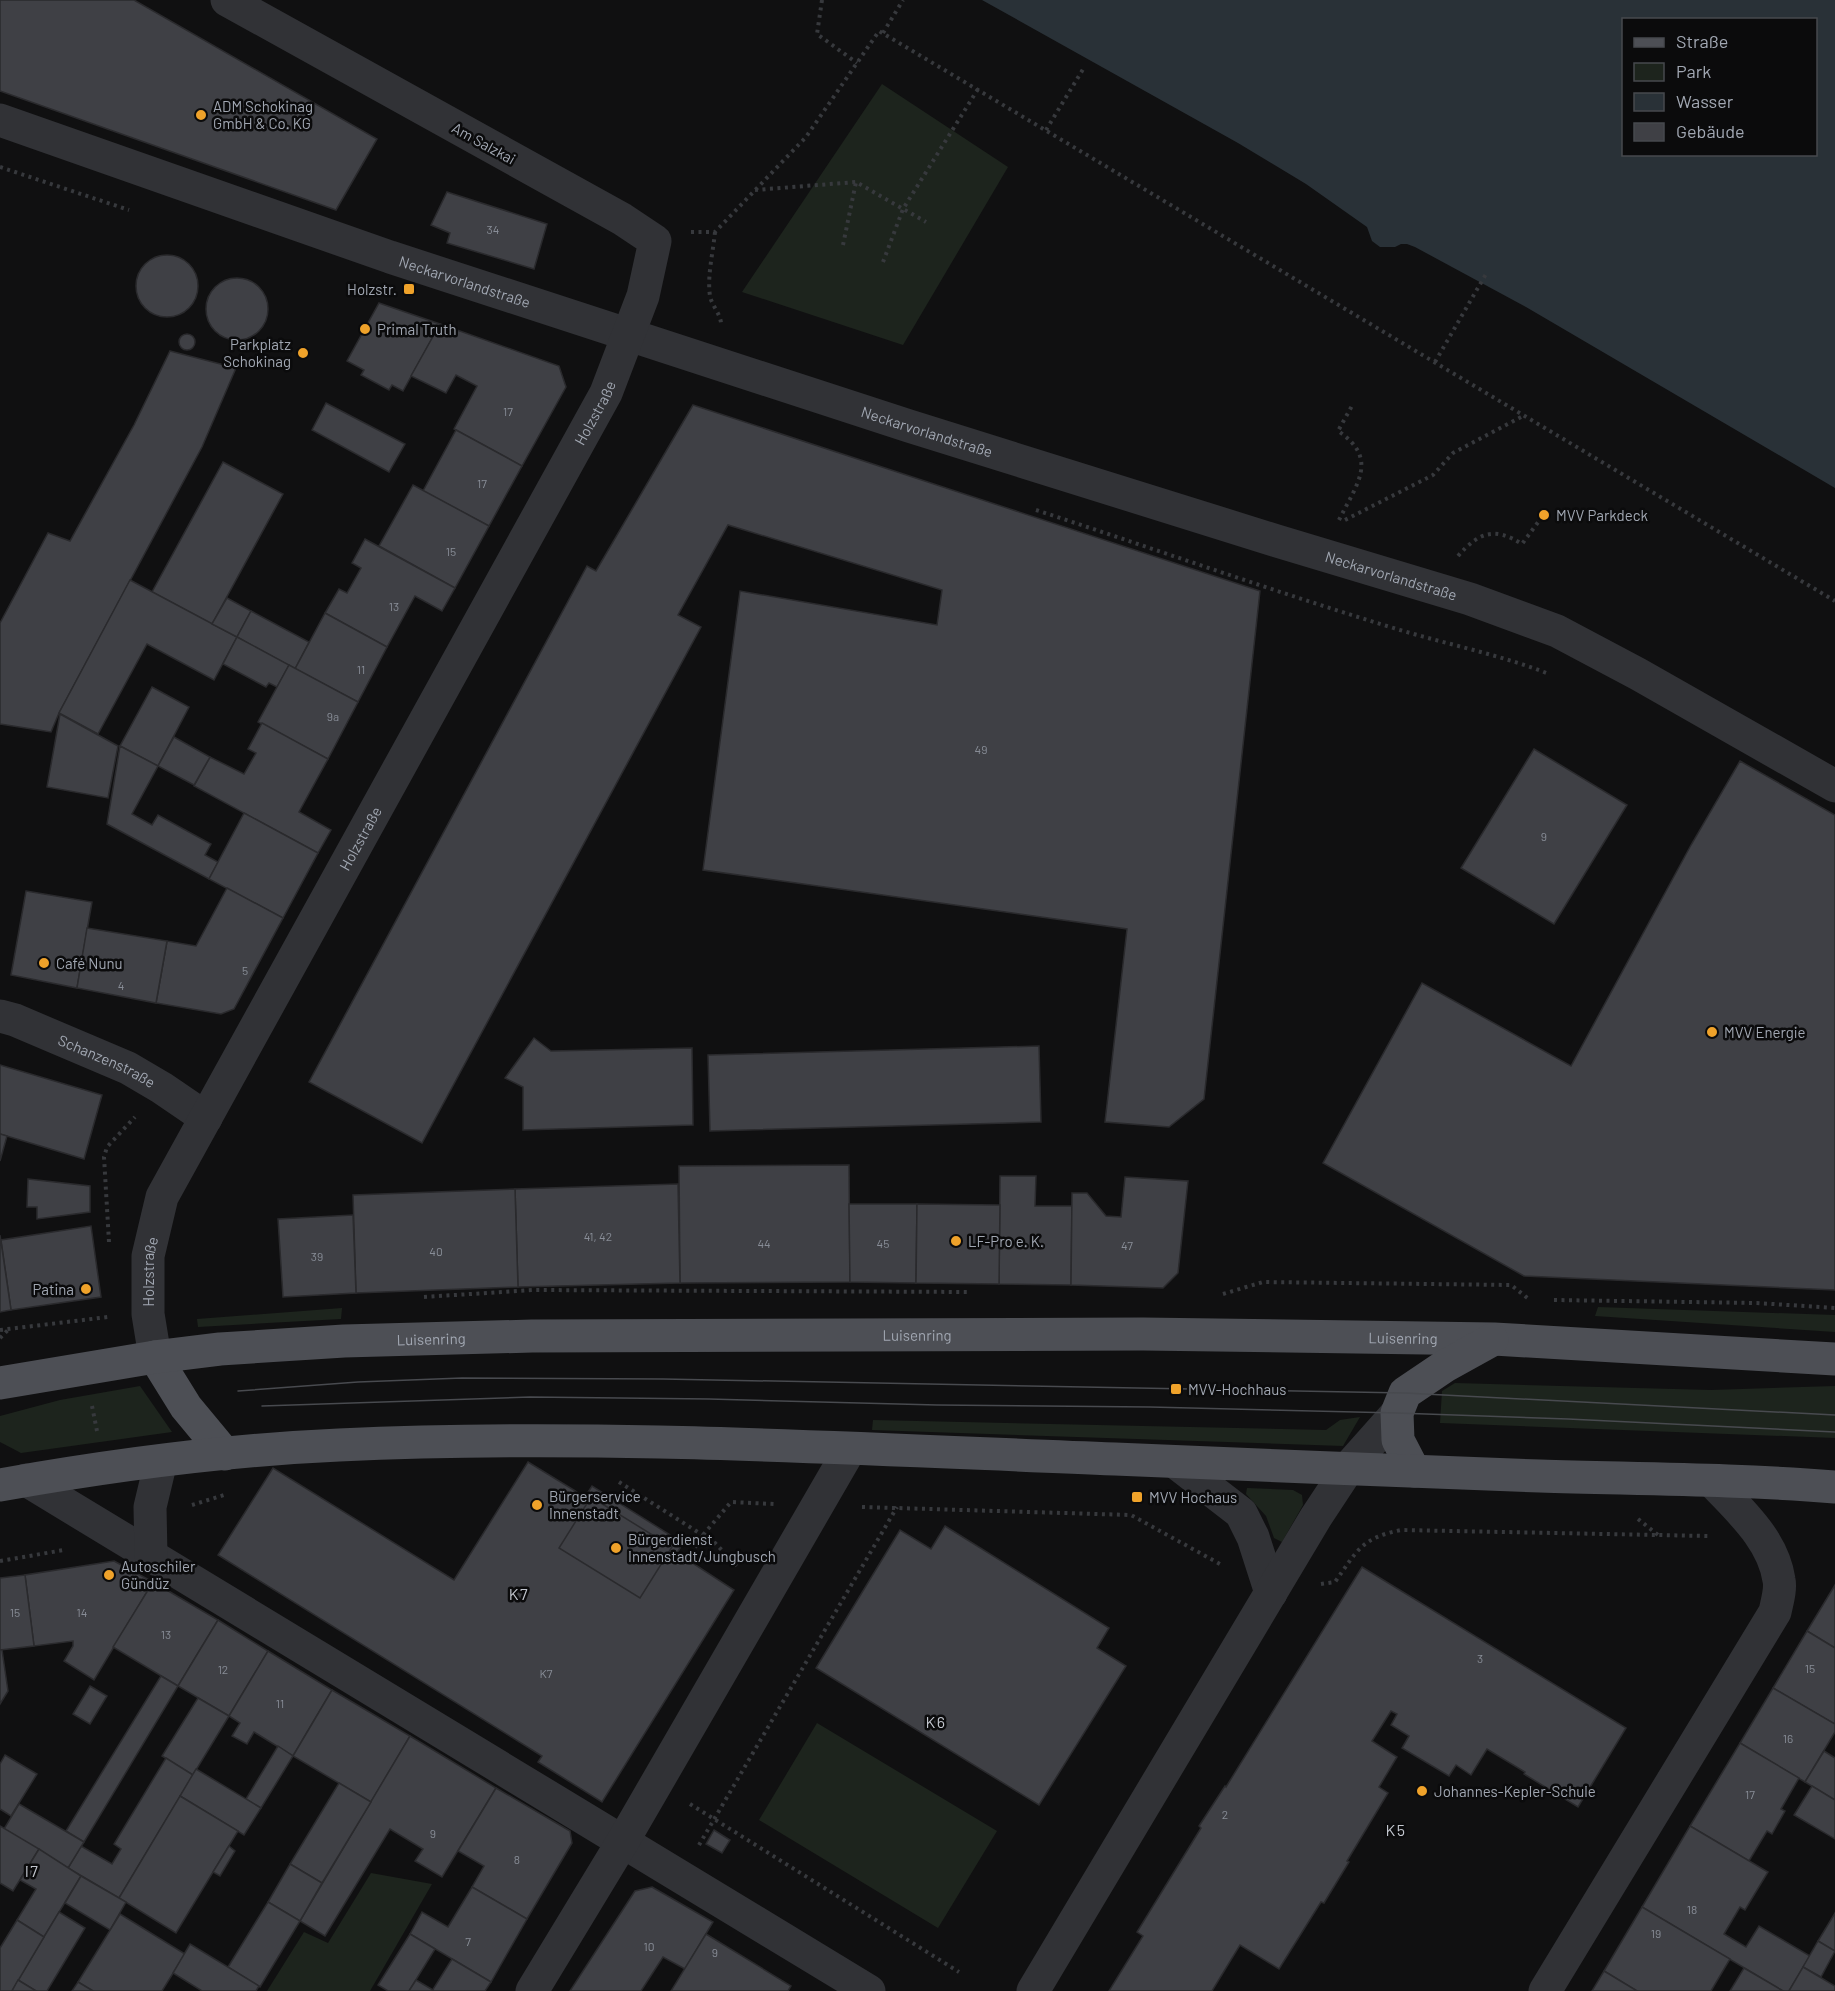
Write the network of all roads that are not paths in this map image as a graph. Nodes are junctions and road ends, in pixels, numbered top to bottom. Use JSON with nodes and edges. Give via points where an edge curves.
{"nodes":[{"id":1,"x":227,"y":0,"type":"edge"},
{"id":2,"x":0,"y":121,"type":"edge"},
{"id":3,"x":629,"y":335,"type":"junction"},
{"id":4,"x":1835,"y":786,"type":"edge"},
{"id":5,"x":0,"y":1016,"type":"edge"},
{"id":6,"x":206,"y":1118,"type":"junction"},
{"id":7,"x":1494,"y":1340,"type":"junction"},
{"id":8,"x":156,"y":1357,"type":"junction"},
{"id":9,"x":1835,"y":1359,"type":"edge"},
{"id":10,"x":0,"y":1383,"type":"edge"},
{"id":11,"x":1397,"y":1413,"type":"junction"},
{"id":12,"x":850,"y":1449,"type":"junction"},
{"id":13,"x":225,"y":1454,"type":"junction"},
{"id":14,"x":161,"y":1461,"type":"junction"},
{"id":15,"x":1175,"y":1462,"type":"junction"},
{"id":16,"x":1349,"y":1467,"type":"junction"},
{"id":17,"x":1414,"y":1471,"type":"junction"},
{"id":18,"x":8,"y":1477,"type":"edge"},
{"id":19,"x":1712,"y":1481,"type":"junction"},
{"id":20,"x":1835,"y":1487,"type":"edge"},
{"id":21,"x":151,"y":1556,"type":"junction"},
{"id":22,"x":1271,"y":1593,"type":"junction"},
{"id":23,"x":623,"y":1841,"type":"junction"},
{"id":24,"x":532,"y":1991,"type":"edge"},
{"id":25,"x":869,"y":1991,"type":"edge"},
{"id":26,"x":1033,"y":1991,"type":"edge"},
{"id":27,"x":1545,"y":1991,"type":"edge"}],
"edges":[{"from":1,"to":3,"type":"street","name":"Am Salzkai","via":[[655,241],[643,296]]},
{"from":2,"to":3,"type":"street","name":"Neckarvorlandstraße","via":[[381,254]]},
{"from":3,"to":4,"type":"street","name":"Neckarvorlandstraße","via":[[919,430],[1470,599],[1557,632]]},
{"from":3,"to":6,"type":"street","name":"Holzstraße","via":[[600,404]]},
{"from":5,"to":6,"type":"street","name":"Schanzenstraße","via":[[128,1068]]},
{"from":6,"to":8,"type":"street","name":"Holzstraße","via":[[162,1197],[148,1257],[148,1314]]},
{"from":7,"to":8,"type":"main road","name":"Luisenring","via":[[1143,1334],[532,1336],[344,1341]]},
{"from":7,"to":9,"type":"main road","name":"Luisenring"},
{"from":7,"to":11,"type":"main road","via":[[1405,1393]]},
{"from":8,"to":10,"type":"main road","name":"Luisenring"},
{"from":8,"to":13,"type":"main road","via":[[186,1407]]},
{"from":11,"to":16,"type":"street"},
{"from":11,"to":17,"type":"main road","via":[[1398,1440]]},
{"from":12,"to":13,"type":"main road","via":[[448,1441]]},
{"from":12,"to":15,"type":"main road"},
{"from":12,"to":23,"type":"street"},
{"from":13,"to":14,"type":"main road"},
{"from":14,"to":18,"type":"main road"},
{"from":14,"to":21,"type":"street","via":[[150,1507]]},
{"from":15,"to":16,"type":"main road"},
{"from":15,"to":22,"type":"street","via":[[1241,1513]]},
{"from":16,"to":17,"type":"main road"},
{"from":16,"to":22,"type":"street"},
{"from":17,"to":19,"type":"main road"},
{"from":18,"to":21,"type":"street"},
{"from":19,"to":20,"type":"main road"},
{"from":19,"to":27,"type":"street","via":[[1770,1550],[1780,1581],[1775,1612]]},
{"from":21,"to":23,"type":"street"},
{"from":22,"to":26,"type":"street"},
{"from":23,"to":24,"type":"street"},
{"from":23,"to":25,"type":"street"}]}
